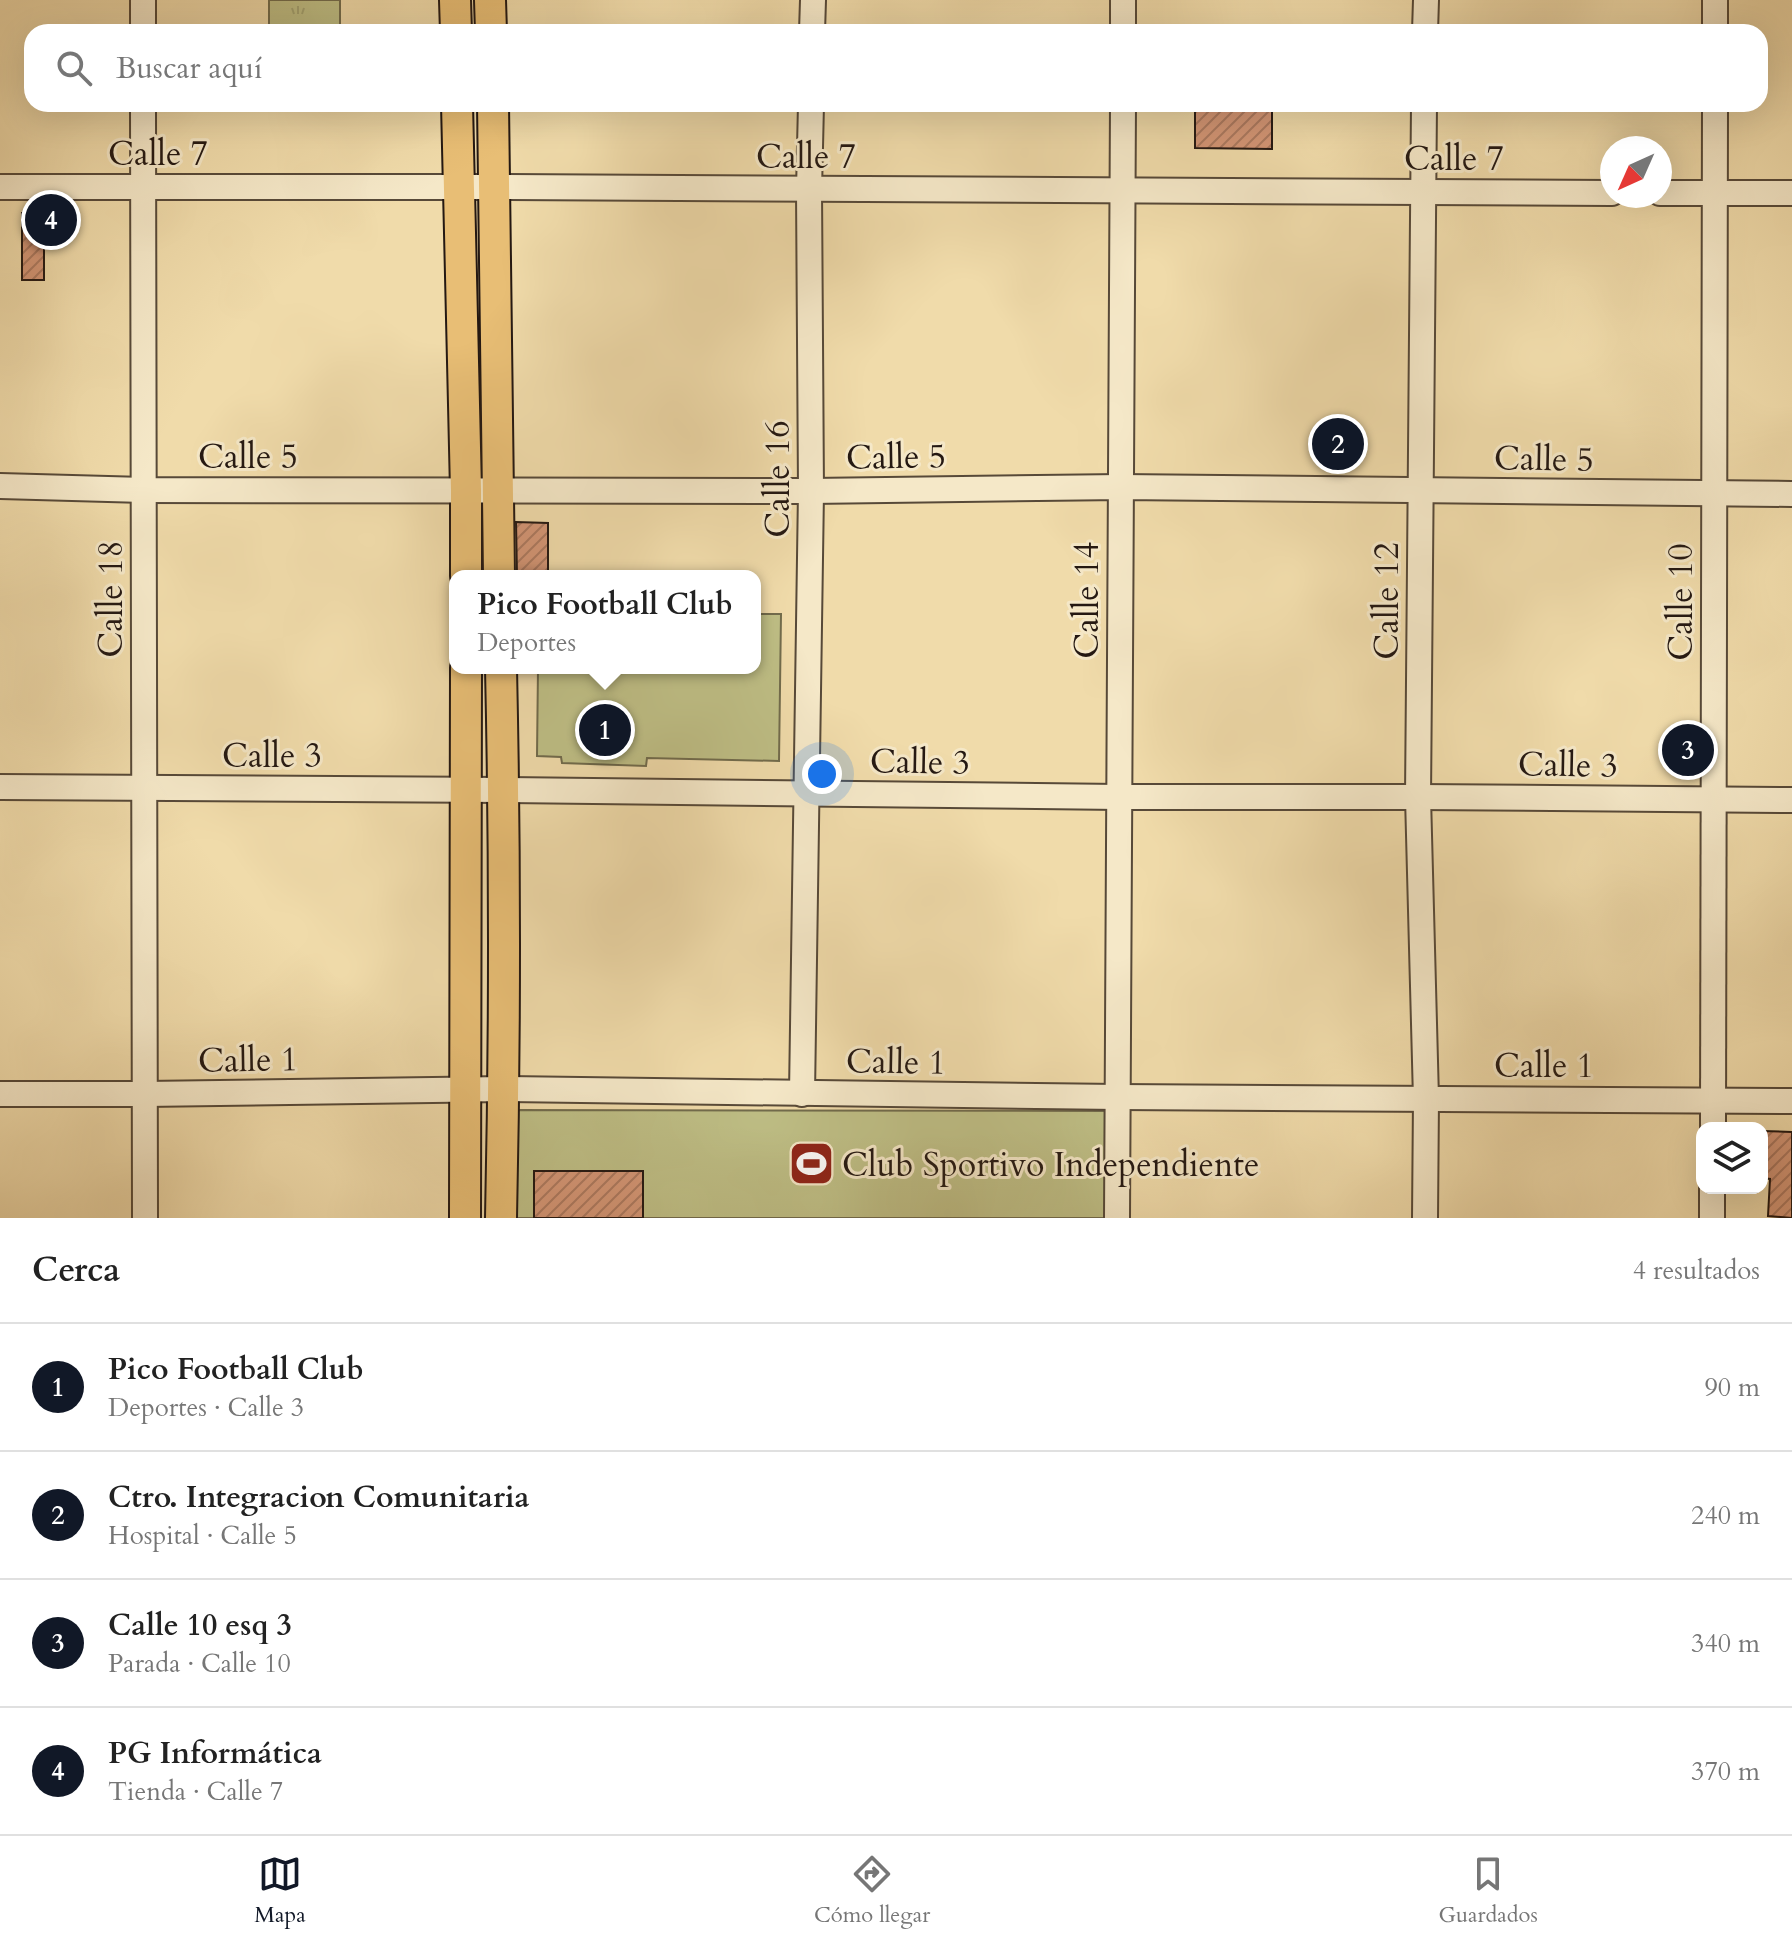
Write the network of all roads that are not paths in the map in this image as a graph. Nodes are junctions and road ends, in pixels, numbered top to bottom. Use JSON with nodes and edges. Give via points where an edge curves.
{"nodes":[{"id":1,"x":143,"y":0,"type":"edge"},
{"id":2,"x":455,"y":0,"type":"edge"},
{"id":3,"x":490,"y":0,"type":"edge"},
{"id":4,"x":813,"y":0,"type":"edge"},
{"id":5,"x":1123,"y":0,"type":"edge"},
{"id":6,"x":1426,"y":0,"type":"edge"},
{"id":7,"x":1715,"y":0,"type":"edge"},
{"id":8,"x":143,"y":24,"type":"edge"},
{"id":9,"x":456,"y":24,"type":"edge"},
{"id":10,"x":491,"y":24,"type":"edge"},
{"id":11,"x":812,"y":24,"type":"edge"},
{"id":12,"x":1123,"y":24,"type":"edge"},
{"id":13,"x":1425,"y":24,"type":"edge"},
{"id":14,"x":1715,"y":24,"type":"edge"},
{"id":15,"x":143,"y":112,"type":"edge"},
{"id":16,"x":457,"y":112,"type":"edge"},
{"id":17,"x":493,"y":112,"type":"edge"},
{"id":18,"x":811,"y":112,"type":"edge"},
{"id":19,"x":1123,"y":112,"type":"edge"},
{"id":20,"x":1424,"y":112,"type":"edge"},
{"id":21,"x":1715,"y":112,"type":"edge"},
{"id":22,"x":0,"y":187,"type":"edge"},
{"id":23,"x":144,"y":187,"type":"junction"},
{"id":24,"x":495,"y":187,"type":"junction"},
{"id":25,"x":459,"y":188,"type":"junction"},
{"id":26,"x":809,"y":190,"type":"junction"},
{"id":27,"x":1122,"y":191,"type":"junction"},
{"id":28,"x":1423,"y":192,"type":"junction"},
{"id":29,"x":1600,"y":193,"type":"edge"},
{"id":30,"x":1672,"y":193,"type":"edge"},
{"id":31,"x":1715,"y":193,"type":"junction"},
{"id":32,"x":1792,"y":193,"type":"edge"},
{"id":33,"x":0,"y":486,"type":"edge"},
{"id":34,"x":1121,"y":487,"type":"junction"},
{"id":35,"x":497,"y":489,"type":"junction"},
{"id":36,"x":144,"y":490,"type":"junction"},
{"id":37,"x":466,"y":490,"type":"junction"},
{"id":38,"x":811,"y":491,"type":"junction"},
{"id":39,"x":1421,"y":491,"type":"junction"},
{"id":40,"x":1714,"y":494,"type":"junction"},
{"id":41,"x":1792,"y":494,"type":"edge"},
{"id":42,"x":466,"y":570,"type":"edge"},
{"id":43,"x":499,"y":570,"type":"edge"},
{"id":44,"x":466,"y":674,"type":"edge"},
{"id":45,"x":501,"y":674,"type":"edge"},
{"id":46,"x":0,"y":787,"type":"edge"},
{"id":47,"x":145,"y":788,"type":"junction"},
{"id":48,"x":466,"y":790,"type":"junction"},
{"id":49,"x":504,"y":790,"type":"junction"},
{"id":50,"x":806,"y":794,"type":"junction"},
{"id":51,"x":1119,"y":797,"type":"junction"},
{"id":52,"x":1418,"y":797,"type":"junction"},
{"id":53,"x":1714,"y":800,"type":"junction"},
{"id":54,"x":1792,"y":800,"type":"edge"},
{"id":55,"x":504,"y":1089,"type":"junction"},
{"id":56,"x":466,"y":1090,"type":"junction"},
{"id":57,"x":0,"y":1094,"type":"edge"},
{"id":58,"x":145,"y":1094,"type":"junction"},
{"id":59,"x":802,"y":1094,"type":"junction"},
{"id":60,"x":1118,"y":1097,"type":"junction"},
{"id":61,"x":1426,"y":1099,"type":"junction"},
{"id":62,"x":1713,"y":1100,"type":"junction"},
{"id":63,"x":1792,"y":1101,"type":"edge"},
{"id":64,"x":1713,"y":1122,"type":"edge"},
{"id":65,"x":1712,"y":1194,"type":"edge"},
{"id":66,"x":145,"y":1218,"type":"edge"},
{"id":67,"x":465,"y":1218,"type":"edge"},
{"id":68,"x":501,"y":1218,"type":"edge"},
{"id":69,"x":1117,"y":1218,"type":"edge"},
{"id":70,"x":1425,"y":1218,"type":"edge"},
{"id":71,"x":1712,"y":1218,"type":"edge"}],
"edges":[{"from":1,"to":8,"type":"street"},
{"from":2,"to":9,"type":"main road"},
{"from":3,"to":10,"type":"main road"},
{"from":4,"to":11,"type":"street"},
{"from":5,"to":12,"type":"street"},
{"from":6,"to":13,"type":"street"},
{"from":7,"to":14,"type":"street"},
{"from":15,"to":23,"type":"street","name":"Calle 18"},
{"from":16,"to":25,"type":"main road"},
{"from":17,"to":24,"type":"main road"},
{"from":18,"to":26,"type":"street","name":"Calle 16"},
{"from":19,"to":27,"type":"street","name":"Calle 14"},
{"from":20,"to":28,"type":"street","name":"Calle 12"},
{"from":21,"to":31,"type":"street","name":"Calle 10"},
{"from":22,"to":23,"type":"street","name":"Calle 7"},
{"from":23,"to":25,"type":"street","name":"Calle 7"},
{"from":23,"to":36,"type":"street","name":"Calle 18"},
{"from":24,"to":25,"type":"street","name":"Calle 7"},
{"from":24,"to":26,"type":"street","name":"Calle 7"},
{"from":24,"to":35,"type":"main road"},
{"from":25,"to":37,"type":"main road"},
{"from":26,"to":27,"type":"street","name":"Calle 7"},
{"from":26,"to":38,"type":"street","name":"Calle 16"},
{"from":27,"to":28,"type":"street","name":"Calle 7"},
{"from":27,"to":34,"type":"street","name":"Calle 14"},
{"from":28,"to":29,"type":"street","name":"Calle 7"},
{"from":28,"to":39,"type":"street","name":"Calle 12"},
{"from":30,"to":31,"type":"street"},
{"from":31,"to":32,"type":"street"},
{"from":31,"to":40,"type":"street","name":"Calle 10"},
{"from":33,"to":36,"type":"street","name":"Calle 5"},
{"from":34,"to":38,"type":"street","name":"Calle 5"},
{"from":34,"to":39,"type":"street","name":"Calle 5"},
{"from":34,"to":51,"type":"street","name":"Calle 14"},
{"from":35,"to":37,"type":"street","name":"Calle 5"},
{"from":35,"to":38,"type":"street","name":"Calle 5"},
{"from":35,"to":43,"type":"main road"},
{"from":36,"to":37,"type":"street","name":"Calle 5"},
{"from":36,"to":47,"type":"street","name":"Calle 18"},
{"from":37,"to":42,"type":"main road"},
{"from":38,"to":50,"type":"street","name":"Calle 16"},
{"from":39,"to":40,"type":"street","name":"Calle 5"},
{"from":39,"to":52,"type":"street","name":"Calle 12"},
{"from":40,"to":41,"type":"street","name":"Calle 5"},
{"from":40,"to":53,"type":"street","name":"Calle 10"},
{"from":44,"to":48,"type":"main road"},
{"from":45,"to":49,"type":"main road"},
{"from":46,"to":47,"type":"street","name":"Calle 3"},
{"from":47,"to":48,"type":"street","name":"Calle 3"},
{"from":47,"to":58,"type":"street","name":"Calle 18"},
{"from":48,"to":49,"type":"street","name":"Calle 3"},
{"from":48,"to":56,"type":"main road"},
{"from":49,"to":50,"type":"street","name":"Calle 3"},
{"from":49,"to":55,"type":"main road"},
{"from":50,"to":51,"type":"street","name":"Calle 3"},
{"from":50,"to":59,"type":"street","name":"Calle 16"},
{"from":51,"to":52,"type":"street","name":"Calle 3"},
{"from":51,"to":60,"type":"street","name":"Calle 14"},
{"from":52,"to":53,"type":"street","name":"Calle 3"},
{"from":52,"to":61,"type":"street","name":"Calle 12"},
{"from":53,"to":54,"type":"street","name":"Calle 3"},
{"from":53,"to":62,"type":"street","name":"Calle 10"},
{"from":55,"to":56,"type":"street","name":"Calle 1"},
{"from":55,"to":59,"type":"street","name":"Calle 1"},
{"from":55,"to":68,"type":"main road"},
{"from":56,"to":58,"type":"street","name":"Calle 1"},
{"from":56,"to":67,"type":"main road"},
{"from":57,"to":58,"type":"street","name":"Calle 1"},
{"from":58,"to":66,"type":"street","name":"Calle 18"},
{"from":59,"to":60,"type":"street","name":"Calle 1"},
{"from":60,"to":61,"type":"street","name":"Calle 1"},
{"from":60,"to":69,"type":"street","name":"Calle 14"},
{"from":61,"to":62,"type":"street","name":"Calle 1"},
{"from":61,"to":70,"type":"street","name":"Calle 12"},
{"from":62,"to":63,"type":"street","name":"Calle 1"},
{"from":62,"to":64,"type":"street","name":"Calle 10"},
{"from":65,"to":71,"type":"street"}]}
